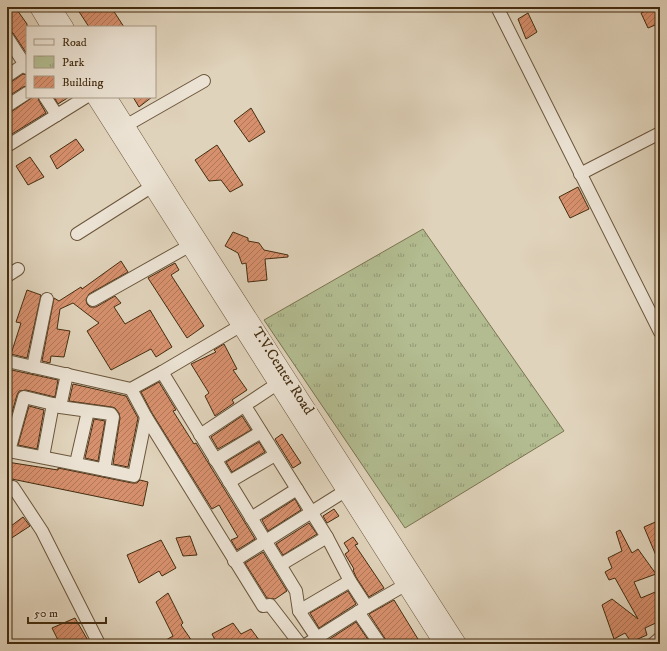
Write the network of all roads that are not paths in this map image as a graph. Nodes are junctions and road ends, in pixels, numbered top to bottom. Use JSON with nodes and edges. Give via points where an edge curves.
{"nodes":[{"id":1,"x":37,"y":7,"type":"edge"},
{"id":2,"x":53,"y":7,"type":"edge"},
{"id":3,"x":497,"y":7,"type":"edge"},
{"id":4,"x":48,"y":26,"type":"edge"},
{"id":5,"x":65,"y":26,"type":"edge"},
{"id":6,"x":7,"y":37,"type":"edge"},
{"id":7,"x":26,"y":66,"type":"edge"},
{"id":8,"x":7,"y":76,"type":"edge"},
{"id":9,"x":204,"y":81,"type":"dead end"},
{"id":10,"x":26,"y":94,"type":"edge"},
{"id":11,"x":46,"y":98,"type":"edge"},
{"id":12,"x":84,"y":98,"type":"edge"},
{"id":13,"x":95,"y":98,"type":"edge"},
{"id":14,"x":110,"y":98,"type":"edge"},
{"id":15,"x":7,"y":106,"type":"edge"},
{"id":16,"x":57,"y":115,"type":"junction"},
{"id":17,"x":127,"y":125,"type":"junction"},
{"id":18,"x":660,"y":133,"type":"edge"},
{"id":19,"x":7,"y":146,"type":"edge"},
{"id":20,"x":580,"y":174,"type":"junction"},
{"id":21,"x":151,"y":187,"type":"junction"},
{"id":22,"x":77,"y":234,"type":"dead end"},
{"id":23,"x":189,"y":246,"type":"junction"},
{"id":24,"x":18,"y":269,"type":"dead end"},
{"id":25,"x":7,"y":276,"type":"edge"},
{"id":26,"x":47,"y":299,"type":"dead end"},
{"id":27,"x":93,"y":300,"type":"dead end"},
{"id":28,"x":240,"y":326,"type":"junction"},
{"id":29,"x":660,"y":332,"type":"edge"},
{"id":30,"x":7,"y":360,"type":"edge"},
{"id":31,"x":33,"y":367,"type":"junction"},
{"id":32,"x":162,"y":372,"type":"junction"},
{"id":33,"x":67,"y":374,"type":"junction"},
{"id":34,"x":277,"y":384,"type":"junction"},
{"id":35,"x":131,"y":389,"type":"junction"},
{"id":36,"x":56,"y":405,"type":"junction"},
{"id":37,"x":245,"y":406,"type":"junction"},
{"id":38,"x":88,"y":411,"type":"junction"},
{"id":39,"x":146,"y":418,"type":"junction"},
{"id":40,"x":261,"y":432,"type":"junction"},
{"id":41,"x":200,"y":435,"type":"junction"},
{"id":42,"x":275,"y":454,"type":"junction"},
{"id":43,"x":43,"y":457,"type":"junction"},
{"id":44,"x":215,"y":460,"type":"junction"},
{"id":45,"x":76,"y":464,"type":"junction"},
{"id":46,"x":104,"y":470,"type":"junction"},
{"id":47,"x":229,"y":482,"type":"junction"},
{"id":48,"x":9,"y":488,"type":"edge"},
{"id":49,"x":297,"y":489,"type":"junction"},
{"id":50,"x":345,"y":491,"type":"junction"},
{"id":51,"x":312,"y":513,"type":"junction"},
{"id":52,"x":251,"y":518,"type":"junction"},
{"id":53,"x":327,"y":537,"type":"junction"},
{"id":54,"x":266,"y":542,"type":"junction"},
{"id":55,"x":234,"y":561,"type":"junction"},
{"id":56,"x":280,"y":565,"type":"junction"},
{"id":57,"x":350,"y":581,"type":"junction"},
{"id":58,"x":405,"y":585,"type":"junction"},
{"id":59,"x":362,"y":610,"type":"junction"},
{"id":60,"x":299,"y":611,"type":"junction"},
{"id":61,"x":660,"y":638,"type":"edge"},
{"id":62,"x":312,"y":641,"type":"edge"},
{"id":63,"x":99,"y":644,"type":"edge"},
{"id":64,"x":300,"y":644,"type":"edge"},
{"id":65,"x":380,"y":644,"type":"edge"},
{"id":66,"x":442,"y":644,"type":"edge"},
{"id":67,"x":459,"y":644,"type":"edge"},
{"id":68,"x":654,"y":644,"type":"edge"}],
"edges":[{"from":1,"to":4,"type":"street"},
{"from":2,"to":5,"type":"street"},
{"from":3,"to":20,"type":"street"},
{"from":6,"to":7,"type":"street"},
{"from":7,"to":8,"type":"street"},
{"from":9,"to":17,"type":"street"},
{"from":10,"to":15,"type":"street"},
{"from":11,"to":16,"type":"street"},
{"from":12,"to":16,"type":"street"},
{"from":13,"to":21,"type":"street","name":"T.V.Center Road"},
{"from":14,"to":17,"type":"street","name":"T.V.Center Road"},
{"from":16,"to":19,"type":"street"},
{"from":17,"to":67,"type":"street","name":"T.V.Center Road"},
{"from":18,"to":20,"type":"street"},
{"from":20,"to":29,"type":"street"},
{"from":21,"to":22,"type":"street"},
{"from":21,"to":23,"type":"street","name":"T.V.Center Road"},
{"from":23,"to":27,"type":"street"},
{"from":23,"to":28,"type":"street","name":"T.V.Center Road"},
{"from":24,"to":25,"type":"street"},
{"from":26,"to":31,"type":"street"},
{"from":28,"to":32,"type":"street"},
{"from":28,"to":34,"type":"street","name":"T.V.Center Road"},
{"from":30,"to":31,"type":"street"},
{"from":31,"to":33,"type":"street"},
{"from":32,"to":35,"type":"street"},
{"from":32,"to":41,"type":"street"},
{"from":33,"to":35,"type":"street"},
{"from":33,"to":36,"type":"street"},
{"from":34,"to":37,"type":"street"},
{"from":34,"to":50,"type":"street","name":"T.V.Center Road"},
{"from":35,"to":39,"type":"street"},
{"from":36,"to":38,"type":"street"},
{"from":36,"to":43,"type":"street"},
{"from":36,"to":43,"type":"street","via":[[24,397],[9,451]]},
{"from":37,"to":40,"type":"street"},
{"from":37,"to":41,"type":"street"},
{"from":38,"to":45,"type":"street"},
{"from":38,"to":46,"type":"street","via":[[111,414],[113,417]]},
{"from":39,"to":46,"type":"street","via":[[134,476]]},
{"from":39,"to":55,"type":"street"},
{"from":40,"to":42,"type":"street"},
{"from":40,"to":44,"type":"street"},
{"from":41,"to":44,"type":"street"},
{"from":42,"to":47,"type":"street"},
{"from":42,"to":49,"type":"street"},
{"from":43,"to":45,"type":"street"},
{"from":44,"to":47,"type":"street"},
{"from":45,"to":46,"type":"street"},
{"from":47,"to":52,"type":"street"},
{"from":48,"to":63,"type":"street","via":[[42,531]]},
{"from":49,"to":51,"type":"street"},
{"from":49,"to":52,"type":"street"},
{"from":50,"to":51,"type":"street"},
{"from":50,"to":58,"type":"street","name":"T.V.Center Road"},
{"from":51,"to":53,"type":"street"},
{"from":51,"to":54,"type":"street"},
{"from":52,"to":54,"type":"street"},
{"from":53,"to":56,"type":"street"},
{"from":53,"to":57,"type":"street"},
{"from":54,"to":55,"type":"street"},
{"from":54,"to":56,"type":"street"},
{"from":55,"to":64,"type":"street","via":[[263,606],[270,605]]},
{"from":56,"to":60,"type":"street","via":[[296,591]]},
{"from":57,"to":59,"type":"street"},
{"from":57,"to":60,"type":"street"},
{"from":58,"to":59,"type":"street"},
{"from":58,"to":66,"type":"street","name":"T.V.Center Road"},
{"from":59,"to":62,"type":"street"},
{"from":59,"to":65,"type":"street"},
{"from":60,"to":62,"type":"street"},
{"from":61,"to":68,"type":"street"}]}
